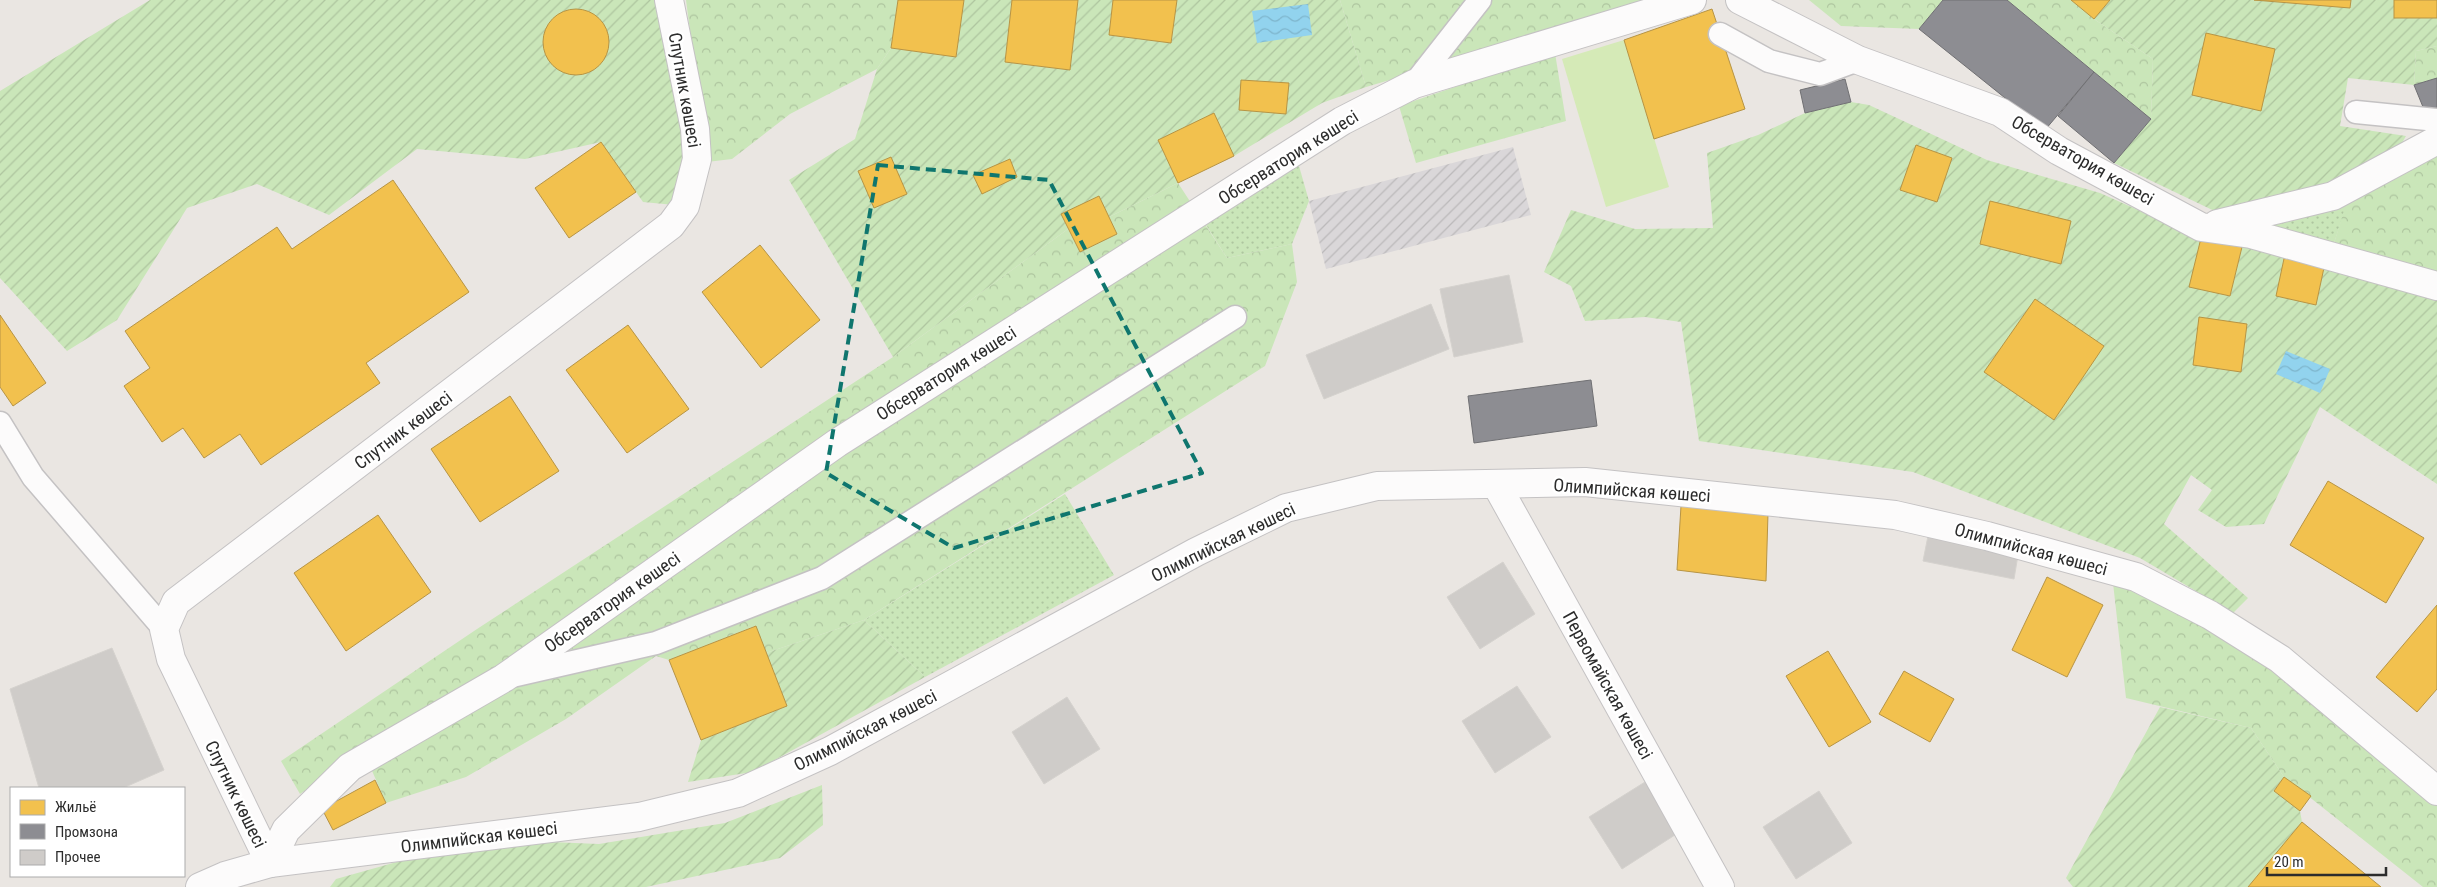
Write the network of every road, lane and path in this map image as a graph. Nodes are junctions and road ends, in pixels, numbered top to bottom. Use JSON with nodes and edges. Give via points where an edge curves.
{"nodes":[{"id":1,"x":669,"y":0,"type":"edge"},
{"id":2,"x":1480,"y":0,"type":"edge"},
{"id":3,"x":1692,"y":0,"type":"edge"},
{"id":4,"x":1740,"y":0,"type":"edge"},
{"id":5,"x":1720,"y":34,"type":"dead end"},
{"id":6,"x":1858,"y":60,"type":"junction"},
{"id":7,"x":1414,"y":84,"type":"junction"},
{"id":8,"x":2356,"y":112,"type":"dead end"},
{"id":9,"x":2437,"y":120,"type":"edge"},
{"id":10,"x":2437,"y":140,"type":"edge"},
{"id":11,"x":2201,"y":227,"type":"junction"},
{"id":12,"x":2437,"y":286,"type":"edge"},
{"id":13,"x":1235,"y":317,"type":"dead end"},
{"id":14,"x":0,"y":423,"type":"edge"},
{"id":15,"x":1496,"y":484,"type":"junction"},
{"id":16,"x":164,"y":628,"type":"junction"},
{"id":17,"x":504,"y":678,"type":"junction"},
{"id":18,"x":2437,"y":791,"type":"edge"},
{"id":19,"x":270,"y":863,"type":"junction"},
{"id":20,"x":228,"y":881,"type":"edge"},
{"id":21,"x":200,"y":887,"type":"edge"},
{"id":22,"x":1720,"y":887,"type":"edge"}],
"edges":[{"from":1,"to":16,"type":"street","name":"Спутник көшесі","via":[[695,129],[697,159],[686,206],[671,226],[176,602]]},
{"from":2,"to":7,"type":"lane"},
{"from":3,"to":7,"type":"street","name":"Обсерватория көшесі"},
{"from":4,"to":6,"type":"street","name":"Обсерватория көшесі"},
{"from":5,"to":6,"type":"lane","via":[[1769,61],[1820,74]]},
{"from":6,"to":11,"type":"street","name":"Обсерватория көшесі","via":[[2000,112],[2059,150]]},
{"from":7,"to":17,"type":"street","name":"Обсерватория көшесі","via":[[1342,121],[837,443]]},
{"from":8,"to":9,"type":"lane"},
{"from":10,"to":11,"type":"street","via":[[2333,196]]},
{"from":11,"to":12,"type":"street","name":"Обсерватория көшесі","via":[[2251,234]]},
{"from":13,"to":17,"type":"lane","via":[[822,578],[656,643]]},
{"from":14,"to":16,"type":"lane","via":[[33,477]]},
{"from":15,"to":18,"type":"street","name":"Олимпийская көшесі","via":[[1585,482],[1895,515],[1987,536],[2136,578],[2210,615],[2280,659]]},
{"from":15,"to":19,"type":"street","name":"Олимпийская көшесі","via":[[1377,486],[1286,508],[1196,552],[830,752],[738,793],[639,817]]},
{"from":15,"to":22,"type":"street","name":"Первомайская көшесі"},
{"from":16,"to":19,"type":"street","name":"Спутник көшесі","via":[[171,659]]},
{"from":17,"to":19,"type":"street","name":"Обсерватория көшесі","via":[[350,768],[286,830]]},
{"from":19,"to":20,"type":"street","name":"Олимпийская көшесі"},
{"from":20,"to":21,"type":"street","name":"Олимпийская көшесі"}]}
